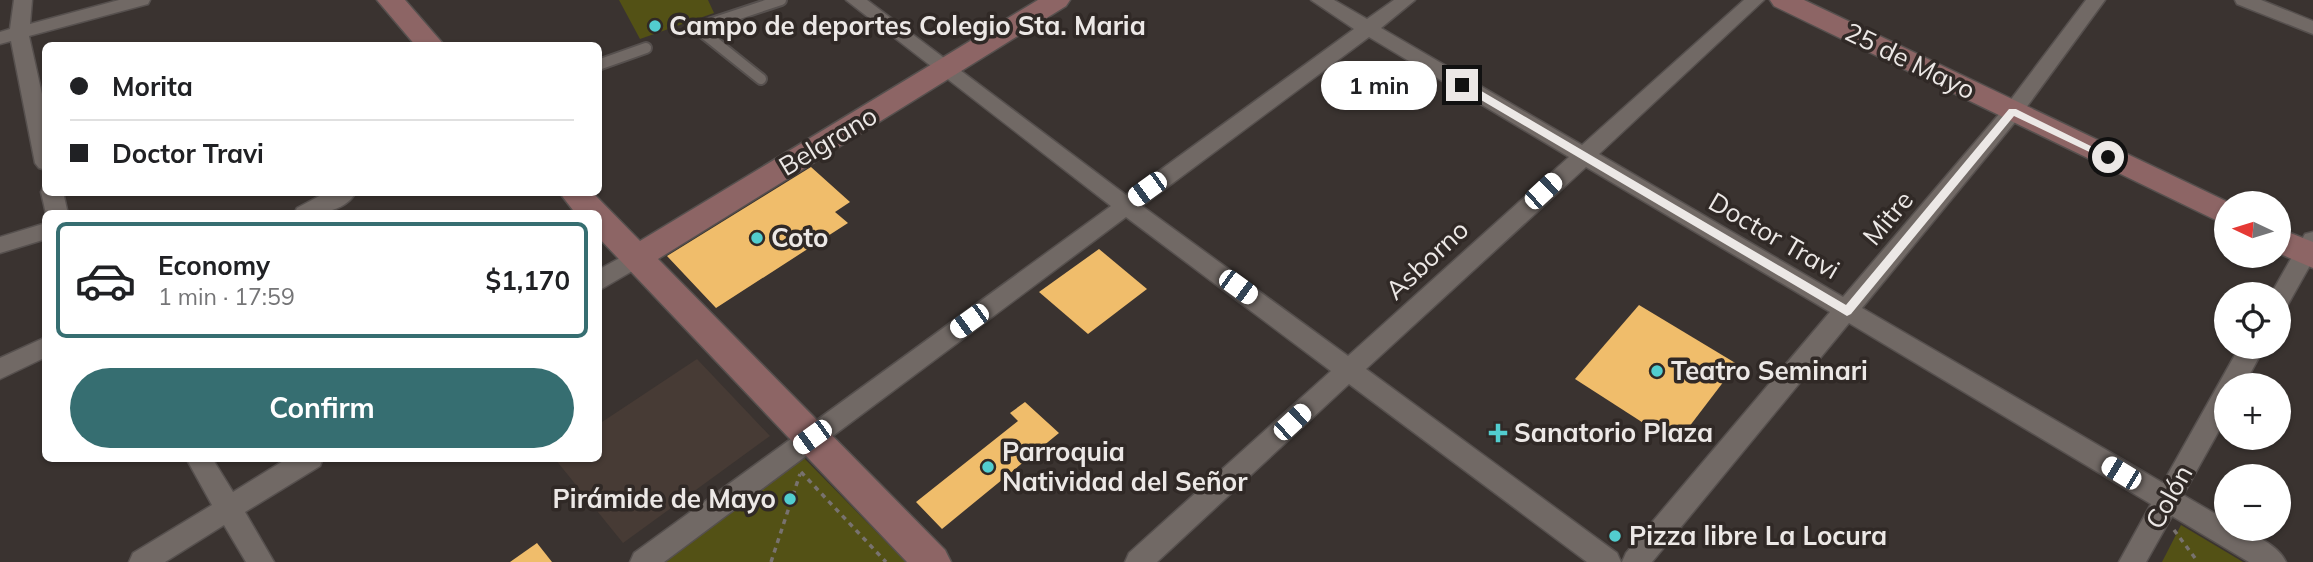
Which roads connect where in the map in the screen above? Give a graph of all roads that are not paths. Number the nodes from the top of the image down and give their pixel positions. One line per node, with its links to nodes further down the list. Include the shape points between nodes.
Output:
1 (23, 0): 15 (street)
2 (141, 0): 15 (street)
3 (390, 0): 16 (main road)
4 (781, 0): 20 (lane, via 697,28)
5 (855, 0): 19 (street)
6 (1057, 0): 19 (main road, Belgrano)
7 (1320, 0): 13 (street, Doctor Travi)
8 (1406, 0): 13 (street)
9 (1755, 0): 23 (street, Asborno)
10 (1783, 0): 21 (main road, 25 de Mayo)
11 (2096, 0): 21 (street, Mitre)
12 (2244, 0): 14 (street)
13 (1367, 28): 23 (street, Doctor Travi); 26 (street)
14 (2313, 28)
15 (9, 36): 22 (street)
16 (428, 42)
17 (646, 48): 18 (lane)
18 (602, 64)
19 (947, 69): 26 (street); 35 (main road, Belgrano)
20 (761, 79)
21 (2013, 111): 27 (main road, 25 de Mayo); 38 (street, Mitre)
22 (42, 151)
23 (1582, 155): 38 (street, Doctor Travi); 41 (street, Asborno)
24 (339, 196): 28 (street)
25 (578, 196): 29 (main road)
26 (1125, 205): 41 (street); 43 (street)
27 (2214, 208)
28 (313, 210)
29 (592, 210)
30 (602, 220): 35 (main road)
31 (42, 232): 33 (street)
32 (2291, 243): 34 (main road)
33 (0, 245)
34 (2311, 250): 37 (street)
35 (638, 257): 36 (street, Belgrano); 43 (main road)
36 (602, 280)
37 (2291, 282)
38 (1847, 311): 46 (street, Doctor Travi); 54 (street, Mitre)
39 (42, 348): 40 (street)
40 (0, 369)
41 (1350, 369): 52 (street, Asborno); 53 (street)
42 (2214, 416): 46 (street, Colón)
43 (812, 437): 50 (street); 51 (main road)
44 (200, 462): 47 (street)
45 (305, 462): 47 (street)
46 (2166, 500): 55 (street, Colón); 56 (street, Doctor Travi)
47 (229, 509): 48 (street); 49 (street)
48 (142, 562)
49 (261, 562)
50 (643, 562)
51 (932, 562)
52 (1138, 562)
53 (1608, 562)
54 (1635, 562)
55 (2132, 562)
56 (2273, 562)

